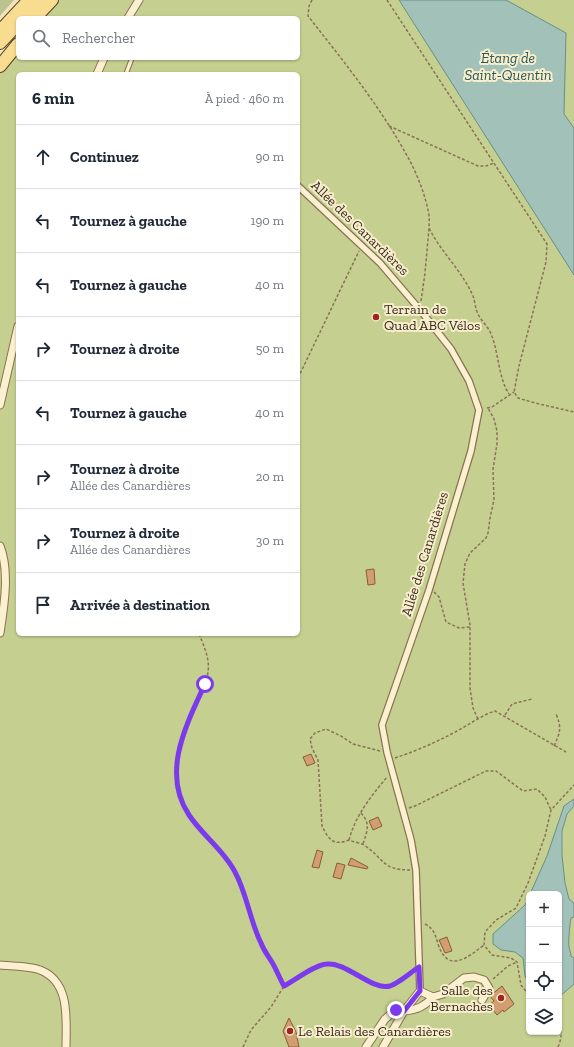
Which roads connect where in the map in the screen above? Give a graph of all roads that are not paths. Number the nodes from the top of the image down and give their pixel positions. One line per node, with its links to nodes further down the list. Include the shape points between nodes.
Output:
1 (28, 0): 9 (main road)
2 (39, 0): 5 (main road)
3 (52, 0): 6 (main road)
4 (140, 0): 7 (street)
5 (25, 16)
6 (37, 16)
7 (129, 16)
8 (16, 25): 11 (main road)
9 (0, 31)
10 (16, 39): 13 (main road)
11 (0, 43)
12 (16, 46): 16 (main road)
13 (0, 57)
14 (103, 60): 17 (street)
15 (131, 60): 18 (lane)
16 (0, 66)
17 (98, 72)
18 (127, 72)
19 (300, 188): 25 (street, Allée des Canardières, via 380,263 452,349 469,380 479,410 471,451 429,590 382,725 416,870)
20 (16, 335): 21 (street)
21 (0, 405)
22 (0, 546): 23 (street, via 5,563 5,577)
23 (0, 633)
24 (0, 965): 29 (street, via 40,969 54,978 63,992)
25 (420, 991): 26 (street); 28 (street)
26 (433, 996): 27 (street, via 443,994 464,978 474,977 484,980 489,988); 28 (street, via 427,1004)
27 (482, 1000)
28 (404, 1011): 30 (street, via 396,1010 384,1019); 31 (street)
29 (66, 1047)
30 (366, 1047)
31 (383, 1047)

